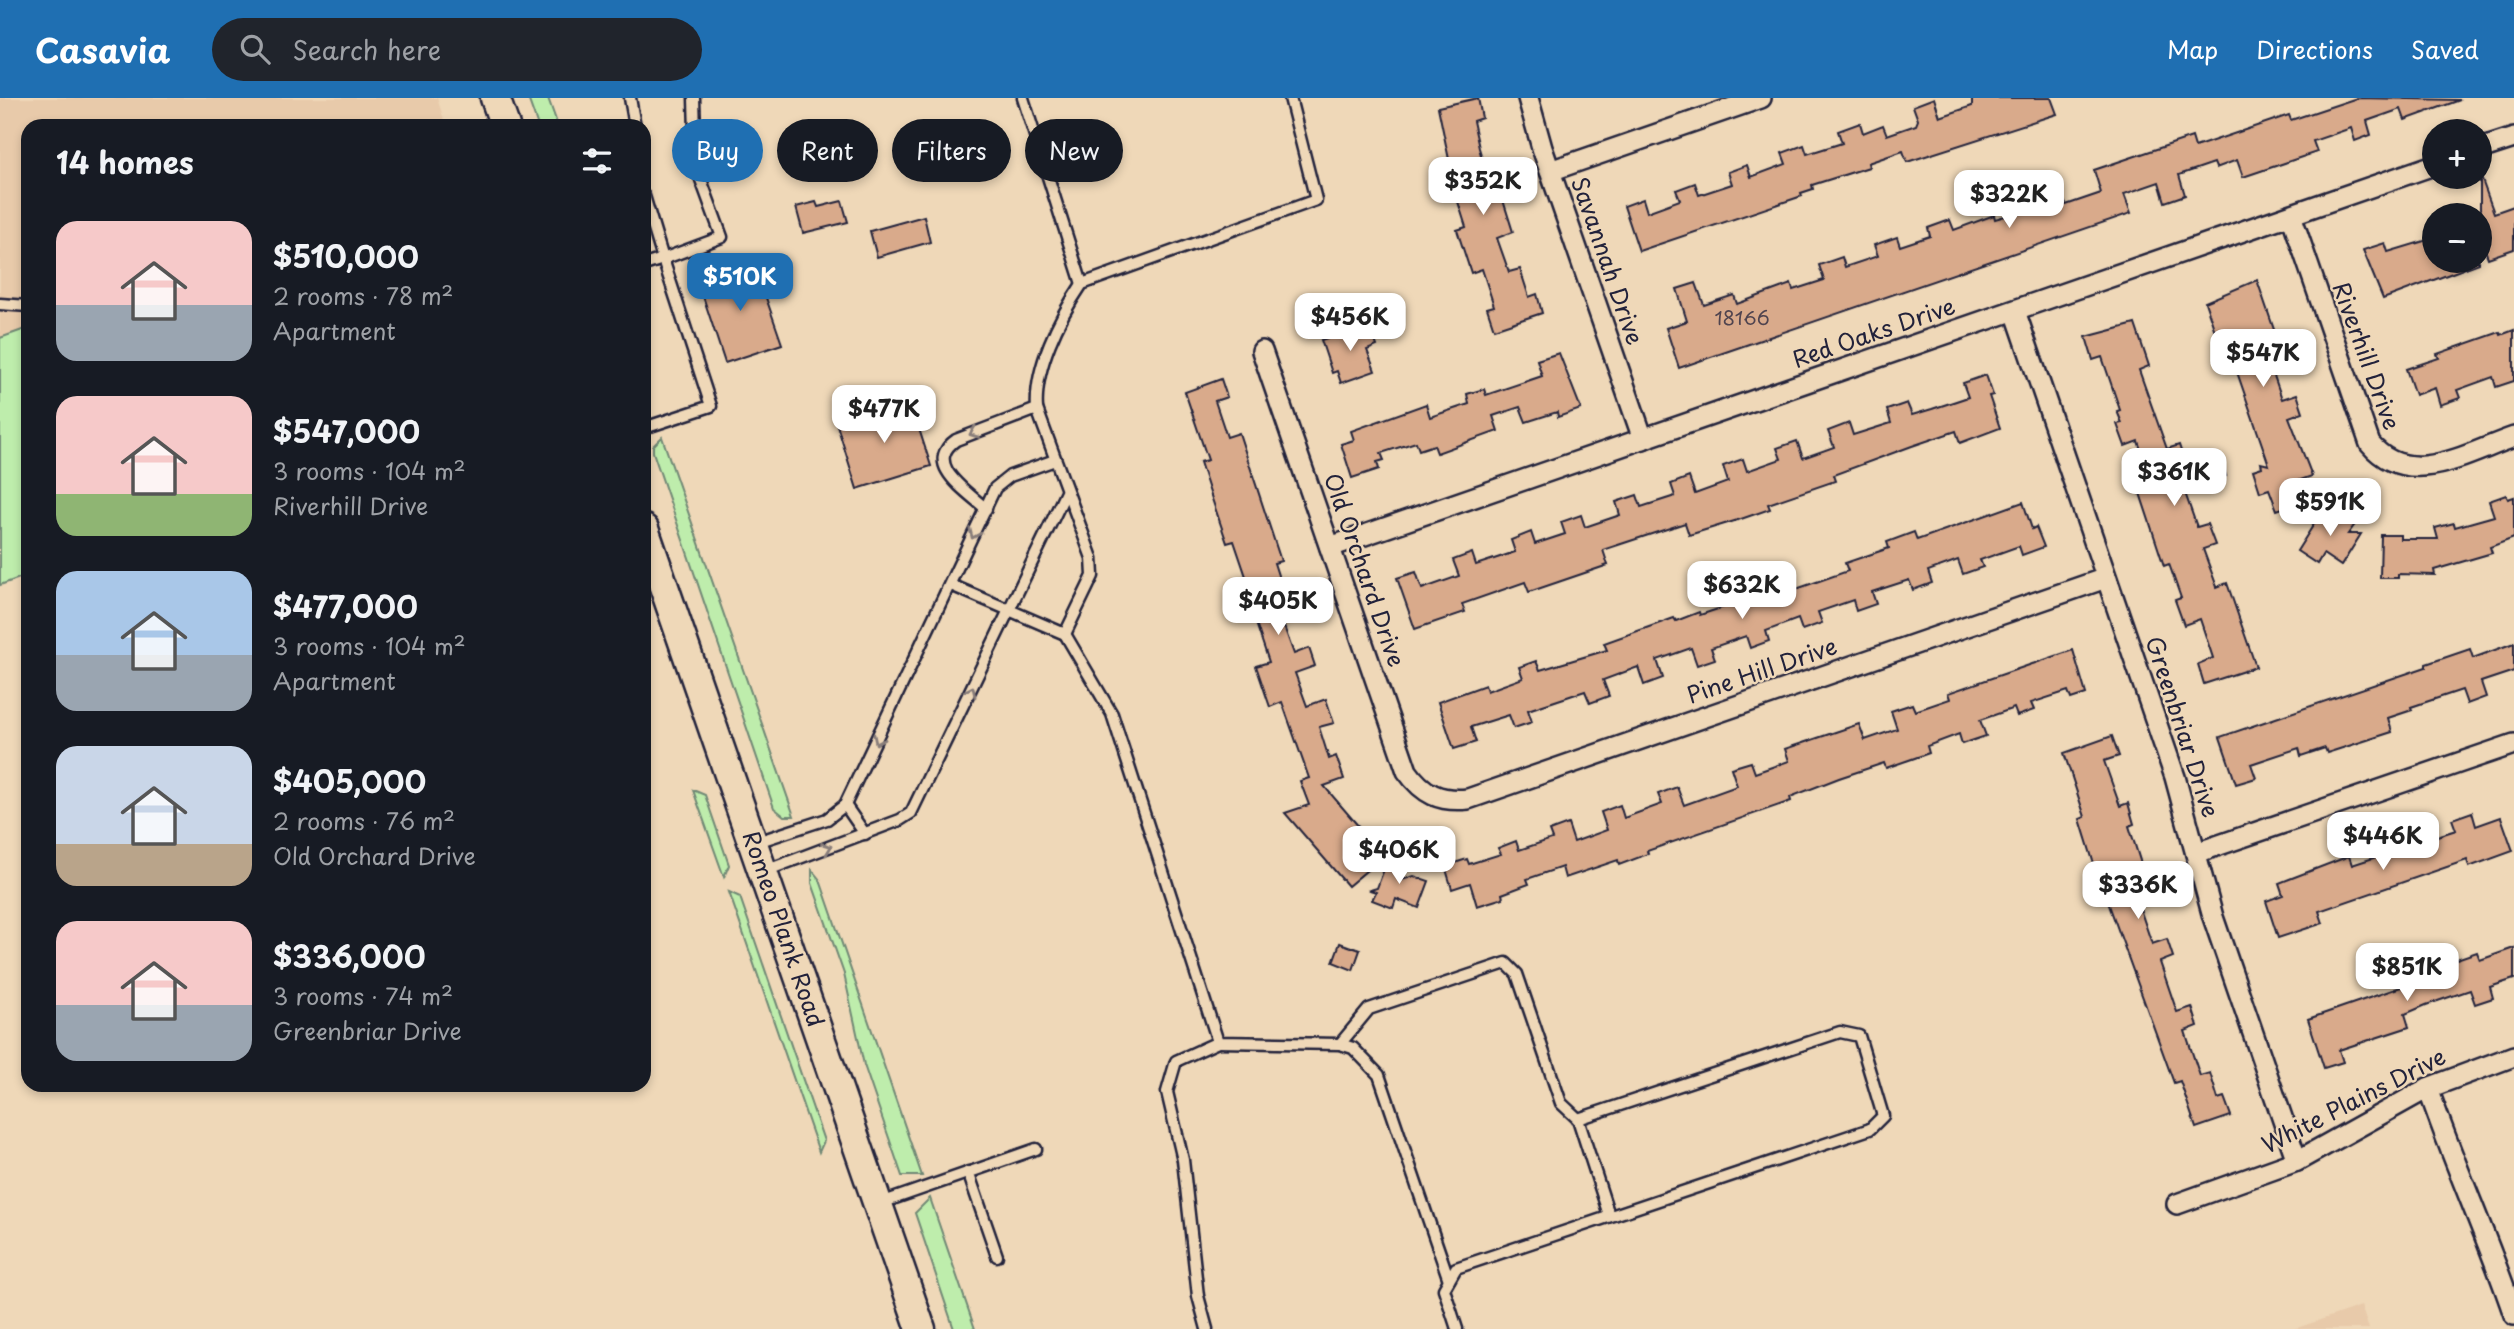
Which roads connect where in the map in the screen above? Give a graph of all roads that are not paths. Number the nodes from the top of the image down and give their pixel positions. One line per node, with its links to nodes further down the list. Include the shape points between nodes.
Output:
1 (495, 98): 8 (main road)
2 (629, 98): 9 (lane)
3 (694, 98): 16 (lane, via 696,166 722,237)
4 (1023, 98): 18 (lane)
5 (1290, 98): 18 (lane, via 1316,200)
6 (1528, 98): 13 (street, Savannah Drive)
7 (1761, 98): 13 (street)
8 (501, 119)
9 (634, 119)
10 (2514, 138): 11 (street)
11 (2492, 145)
12 (2422, 169): 14 (street, Red Oaks Drive)
13 (1550, 171): 26 (street, Savannah Drive)
14 (2291, 215): 21 (street, Red Oaks Drive); 25 (street, Riverhill Drive, via 2370,444 2379,455 2394,464 2423,468)
15 (651, 219): 16 (lane)
16 (663, 259): 17 (lane); 24 (lane, via 711,406)
17 (651, 263)
18 (1082, 285): 23 (lane, via 1039,375)
19 (0, 304): 20 (lane)
20 (21, 306)
21 (2015, 310): 26 (street, Red Oaks Drive); 32 (street, Greenbriar Drive)
22 (1262, 351): 30 (street, Old Orchard Drive)
23 (1038, 409): 27 (lane); 29 (lane, one-way to 29, via 946,447 943,466)
24 (651, 426)
25 (2514, 437)
26 (1643, 439): 30 (street, Red Oaks Drive)
27 (1055, 460): 28 (lane); 29 (lane, via 1010,476 995,488)
28 (1066, 492): 34 (lane); 35 (lane, via 1092,558 1093,576)
29 (986, 509): 33 (lane, one-way to 33)
30 (1331, 547): 37 (street, Old Orchard Drive, via 1407,771 1417,786)
31 (651, 549): 40 (main road, Romeo Plank Road)
32 (2106, 578): 37 (street, Pine Hill Drive, via 1468,799 1450,801); 41 (street, Greenbriar Drive, via 2175,777)
33 (951, 585): 34 (lane); 38 (lane, one-way to 38)
34 (1010, 609): 35 (lane); 39 (lane, one-way to 34, via 900,820 919,802)
35 (1065, 634): 43 (lane, via 1112,714)
36 (2514, 744): 41 (street)
37 (1433, 796)
38 (845, 805): 39 (lane); 40 (lane, via 827,819)
39 (865, 834): 42 (lane, one-way to 39)
40 (753, 843): 42 (main road, Romeo Plank Road)
41 (2196, 853): 49 (street, Greenbriar Drive, via 2213,917)
42 (763, 872): 51 (main road, Romeo Plank Road)
43 (1219, 1042): 44 (lane); 58 (lane, via 1176,1061 1167,1092 1183,1160 1198,1296)
44 (1340, 1044): 47 (lane, via 1369,1009 1506,962 1517,974 1561,1102); 55 (lane, via 1353,1048 1379,1075)
45 (2514, 1056): 46 (street, White Plains Drive)
46 (2428, 1088): 49 (street, White Plains Drive); 56 (street)
47 (1578, 1119): 53 (lane); 53 (lane, via 1840,1032 1859,1036 1883,1116 1870,1129)
48 (1036, 1149): 50 (lane)
49 (2297, 1161): 52 (street, White Plains Drive)
50 (968, 1172): 51 (lane); 54 (lane)
51 (878, 1204): 57 (main road, Romeo Plank Road)
52 (2177, 1204)
53 (1609, 1215): 55 (lane, via 1456,1268)
54 (997, 1256)
55 (1449, 1280): 59 (lane, via 1444,1289)
56 (2514, 1315)
57 (921, 1329)
58 (1207, 1329)
59 (1457, 1329)

